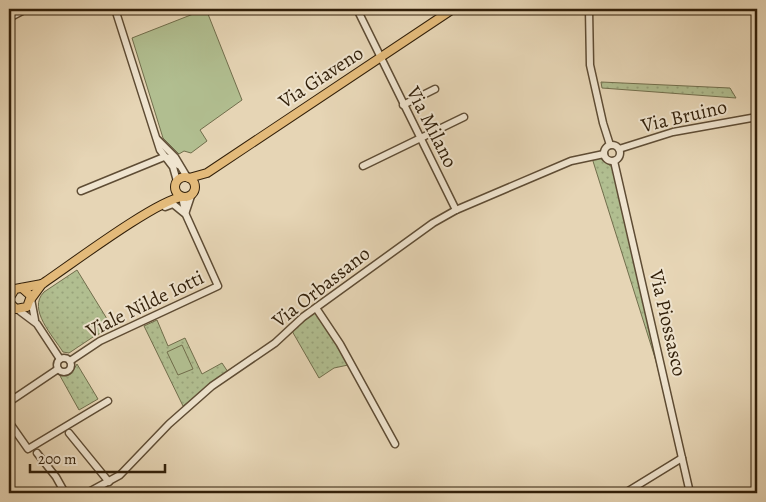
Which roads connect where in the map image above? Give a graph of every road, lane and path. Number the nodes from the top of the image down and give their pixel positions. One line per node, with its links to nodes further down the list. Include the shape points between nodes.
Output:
1 (26, 9): 6 (street)
2 (115, 9): 12 (street)
3 (356, 9): 7 (street, Via Milano)
4 (453, 9): 7 (main road, Via Giaveno)
5 (589, 9): 14 (street, via 590,65)
6 (9, 18)
7 (380, 58): 9 (street, Via Milano); 21 (main road, Via Giaveno)
8 (435, 89): 9 (street)
9 (403, 106): 13 (street, Via Milano)
10 (464, 117): 13 (street)
11 (757, 117): 15 (street, Via Bruino, via 673,132)
12 (157, 139): 17 (street); 19 (street)
13 (420, 139): 20 (street); 27 (street, Via Milano)
14 (610, 145): 15 (street); 16 (street)
15 (619, 149): 18 (street, via 620,156)
16 (604, 154): 18 (street, via 609,161); 27 (street, Via Orbassano, via 571,161)
17 (164, 157): 19 (street); 23 (street, via 173,167); 24 (street)
18 (614, 161): 47 (street, Via Piossasco)
19 (178, 165): 22 (street)
20 (363, 166)
21 (207, 173): 22 (main road, Via Giaveno); 25 (main road, Via Giaveno)
22 (188, 177): 23 (main road, Via Giaveno); 25 (main road, via 195,183)
23 (176, 184): 26 (main road, via 177,193); 28 (main road, Via Giaveno, via 169,196)
24 (81, 190)
25 (193, 192): 26 (main road, Via Giaveno); 29 (street)
26 (182, 197): 28 (main road, Via Giaveno); 29 (street)
27 (456, 210): 34 (street, Via Orbassano, via 433,223)
28 (147, 214): 29 (street, Via Giaveno, via 172,204); 30 (main road, Via Giaveno)
29 (186, 215): 39 (street, Viale Nilde Iotti, via 218,286 100,341)
30 (42, 284): 31 (main road, Via Giaveno); 33 (main road, Via Giaveno)
31 (22, 288): 32 (main road, Via Giaveno); 33 (main road, via 28,291)
32 (9, 296): 35 (main road, Via Giaveno, via 11,305)
33 (31, 299): 35 (main road, Via Giaveno, via 27,307); 37 (street)
34 (316, 308): 45 (street, via 340,344); 48 (street, Via Orbassano, via 275,343 212,386 169,424 130,467)
35 (17, 309): 36 (main road, Via Giaveno); 37 (street)
36 (9, 310)
37 (36, 324): 38 (street)
38 (60, 359): 39 (street, Viale Nilde Iotti); 40 (street)
39 (70, 361): 40 (street, Viale Nilde Iotti, via 68,371)
40 (58, 368): 42 (street, Viale Nilde Iotti)
41 (108, 400): 43 (street, via 28,449)
42 (9, 402)
43 (9, 422)
44 (69, 433): 48 (street)
45 (394, 444)
46 (38, 454): 49 (street)
47 (682, 458): 51 (street); 52 (street, Via Piossasco)
48 (109, 482): 50 (street, Via Orbassano)
49 (65, 493)
50 (86, 493)
51 (625, 493)
52 (690, 493)

